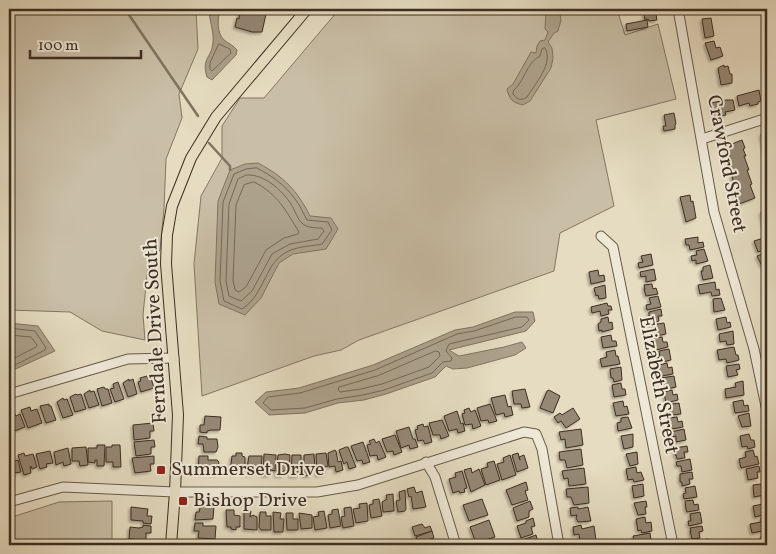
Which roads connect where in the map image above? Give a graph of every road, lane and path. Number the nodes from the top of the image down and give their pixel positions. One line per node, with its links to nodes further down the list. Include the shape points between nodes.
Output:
1 (308, 9): 6 (main road, Ferndale Drive South, via 216,117 190,158 172,206 167,234 166,264)
2 (678, 9): 4 (street, Crawford Street)
3 (767, 118): 4 (street)
4 (702, 139): 8 (street, Crawford Street, via 714,212 754,349)
5 (601, 236): 15 (street, Elizabeth Street, via 613,247)
6 (174, 358): 7 (street, via 128,359); 10 (main road, Ferndale Drive South, via 178,415)
7 (9, 394)
8 (767, 411)
9 (426, 462): 10 (street, via 358,485 317,492); 13 (street, via 435,477); 14 (street, via 524,432 536,434 542,448)
10 (175, 492): 11 (street, via 63,487); 12 (main road, Ferndale Drive South)
11 (9, 502)
12 (171, 545)
13 (456, 545)
14 (559, 545)
15 (673, 545)

